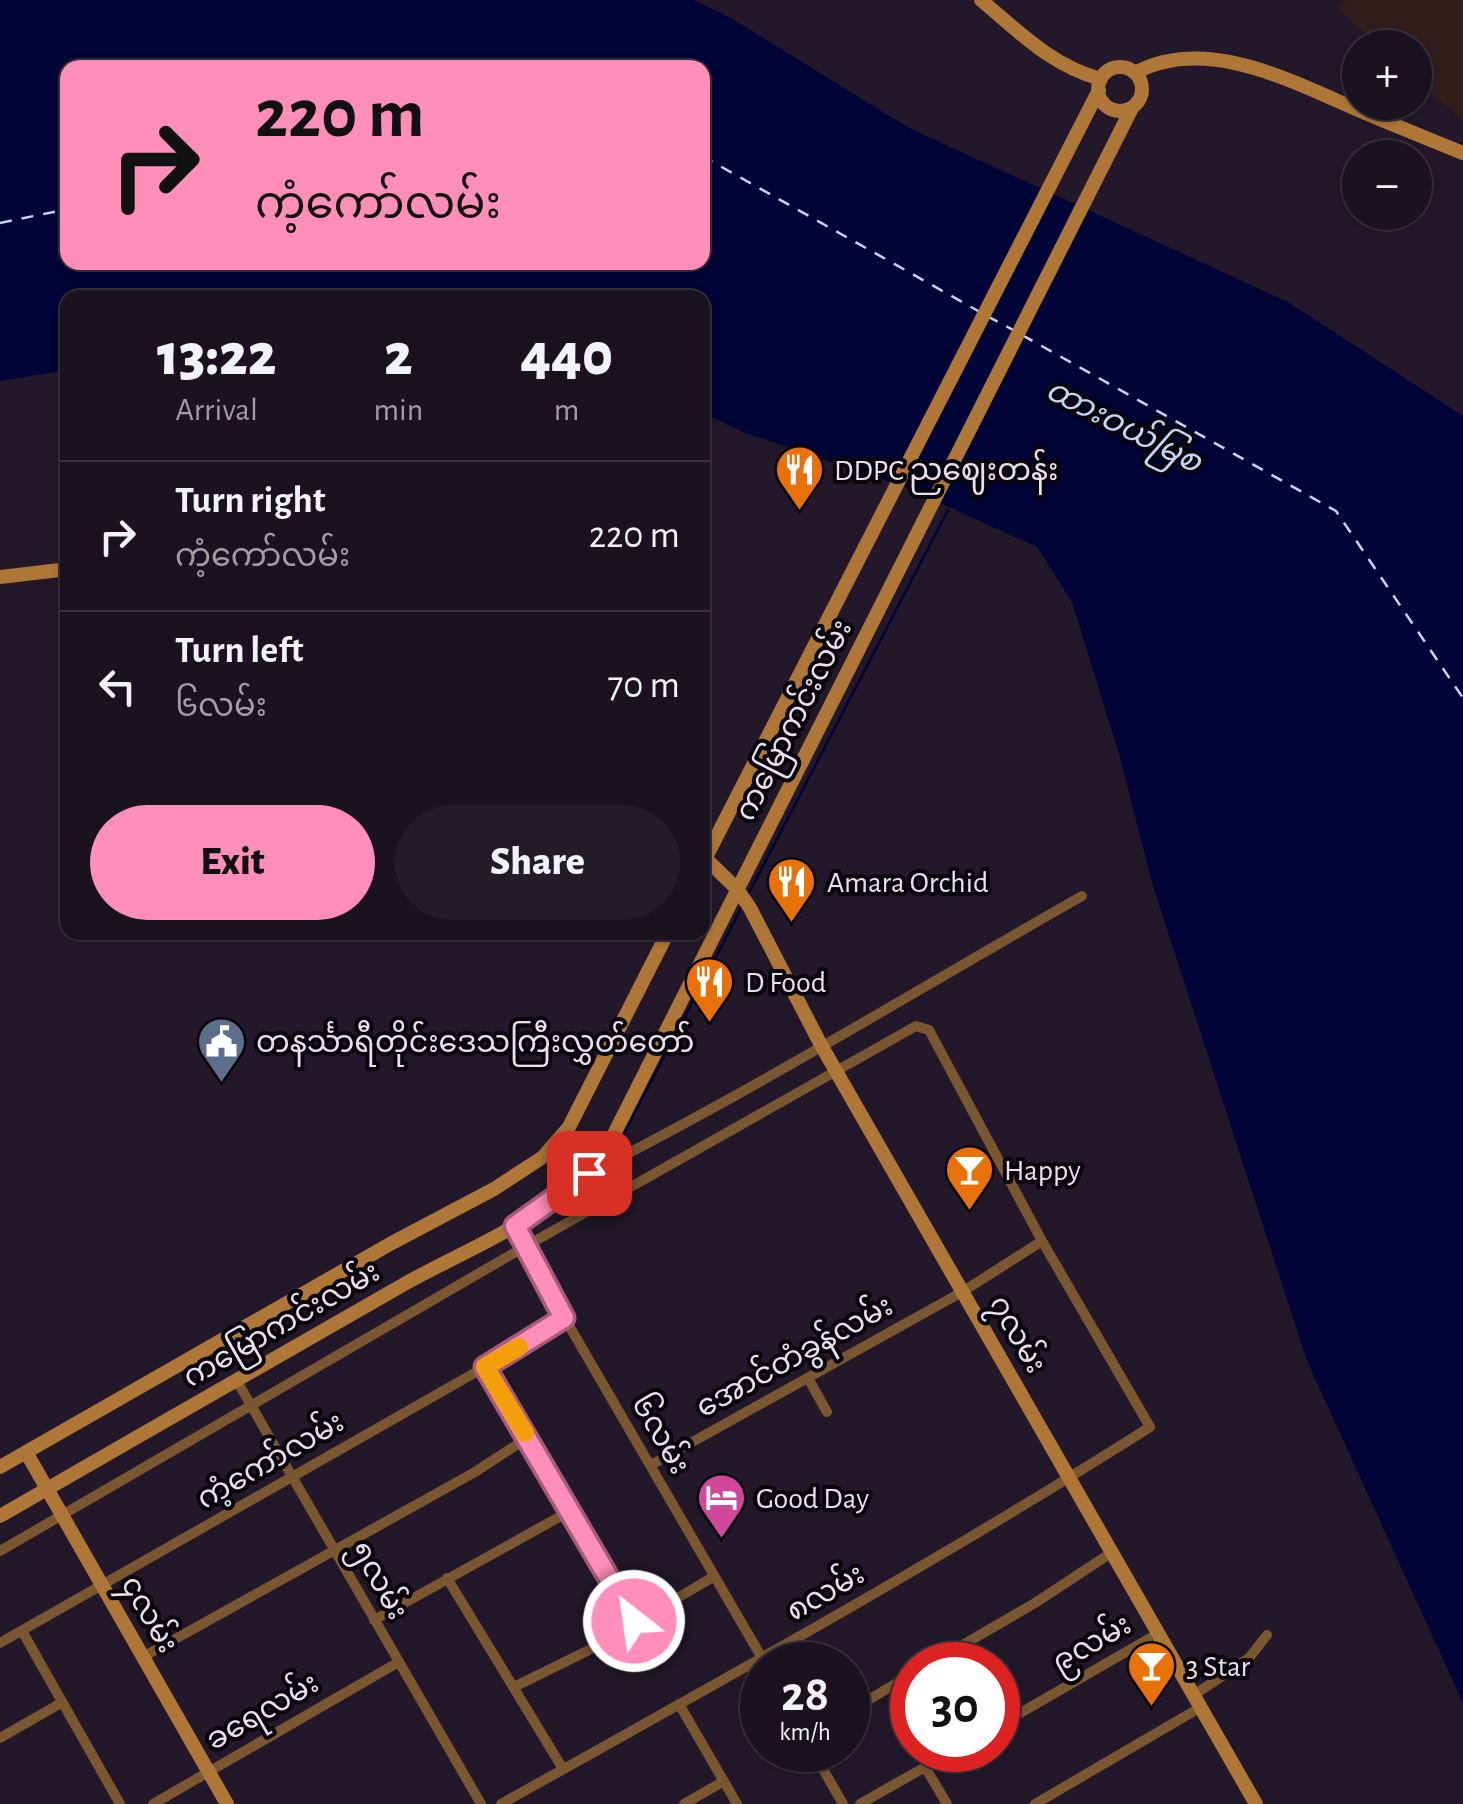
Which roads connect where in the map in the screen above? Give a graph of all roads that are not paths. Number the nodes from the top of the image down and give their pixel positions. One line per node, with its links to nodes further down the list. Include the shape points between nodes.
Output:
1 (981, 0): 3 (main road, via 1051,58)
2 (1135, 73): 3 (main road, via 1114,68); 4 (main road, via 1142,88); 5 (main road, via 1190,58 1247,66)
3 (1100, 84): 4 (main road, via 1110,108); 8 (main road, ကမြောကင်းလမ်း)
4 (1132, 108): 10 (main road, ကမြောကင်းလမ်း)
5 (1463, 152)
6 (60, 570): 7 (main road)
7 (0, 576)
8 (710, 847)
9 (710, 864): 10 (main road, ၇လမ်း)
10 (737, 889): 13 (main road, ၇လမ်း); 15 (main road, ကမြောကင်းလမ်း)
11 (1082, 896): 13 (street)
12 (664, 940): 27 (main road, ကမြောကင်းလမ်း, via 569,1127 543,1157)
13 (821, 1045): 14 (main road, ၇လမ်း); 15 (street)
14 (836, 1071): 17 (street, via 916,1026 928,1030); 18 (street); 19 (main road, ၇လမ်း)
15 (589, 1173): 16 (main road, ကမြောကင်းလမ်း)
16 (515, 1226): 18 (street, ၆လမ်း); 23 (main road, ကမြောကင်းလမ်း)
17 (1042, 1241): 19 (street, အောင်တံခွန်လမ်း); 31 (street, ၈လမ်း, via 1150,1427)
18 (526, 1246): 20 (street, ၆လမ်း); 24 (street)
19 (962, 1292): 22 (street, အောင်တံခွန်လမ်း); 31 (main road, ၇လမ်း)
20 (564, 1318): 21 (street, ကံ့ကော်လမ်း); 28 (street, ၆လမ်း)
21 (485, 1367): 26 (street); 30 (street, ကံ့ကော်လမ်း)
22 (808, 1378): 25 (street); 28 (street, အောင်တံခွန်လမ်း)
23 (237, 1381): 24 (street, ၅လမ်း); 32 (main road, ကမြောကင်းလမ်း)
24 (251, 1406): 30 (street, ၅လမ်း); 35 (street)
25 (827, 1412)
26 (528, 1438): 33 (street); 37 (street)
27 (26, 1452): 29 (main road, ကမြောကင်းလမ်း); 32 (main road, ၄လမ်း)
28 (651, 1464): 39 (street, ၆လမ်း)
29 (0, 1467)
30 (291, 1477): 37 (street, ၅လမ်း); 41 (street, ကံ့ကော်လမ်း)
31 (1068, 1478): 38 (main road, ၇လမ်း); 48 (street, ၈လမ်း)
32 (47, 1489): 34 (main road, ကမြောကင်းလမ်း); 35 (main road, ၄လမ်း)
33 (570, 1511): 40 (street); 43 (street)
34 (0, 1516)
35 (62, 1516): 36 (street); 41 (main road, ၄လမ်း)
36 (0, 1550)
37 (334, 1550): 42 (street, ၅လမ်း); 51 (street)
38 (1111, 1552): 45 (main road, ၇လမ်း); 49 (street)
39 (713, 1577): 43 (street); 47 (street, ၆လမ်း)
40 (447, 1578): 42 (street); 54 (street)
41 (100, 1583): 44 (street, ကံ့ကော်လမ်း); 51 (main road, ၄လမ်း)
42 (374, 1620): 52 (street, ၅လမ်း)
43 (634, 1621): 54 (street)
44 (22, 1631): 50 (street, ကံ့ကော်လမ်း); 56 (street)
45 (1157, 1634): 55 (main road, ၇လမ်း); 58 (street, ၉လမ်း)
46 (1266, 1634): 55 (street, via 1249,1658)
47 (752, 1642)
48 (797, 1642)
49 (967, 1642)
50 (0, 1643)
51 (143, 1657): 61 (main road, ၄လမ်း)
52 (397, 1663): 61 (street, ခရေလမ်း); 70 (street, ၅လမ်း)
53 (740, 1674): 57 (street, ၈လမ်း)
54 (514, 1687): 60 (street)
55 (1197, 1701): 66 (street); 77 (main road, ၇လမ်း)
56 (61, 1702): 59 (street); 67 (street)
57 (679, 1704): 60 (street, ၈လမ်း); 65 (street)
58 (1020, 1713)
59 (0, 1738)
60 (563, 1769): 71 (street, ၈လမ်း)
61 (207, 1771): 68 (street, ခရေလမ်း); 69 (main road, ၄လမ်း)
62 (825, 1772): 74 (street)
63 (915, 1772): 75 (street)
64 (928, 1772): 76 (street)
65 (724, 1781): 72 (street); 73 (street)
66 (1043, 1803)
67 (120, 1804)
68 (153, 1804)
69 (227, 1804)
70 (480, 1804)
71 (501, 1804)
72 (684, 1804)
73 (737, 1804)
74 (843, 1804)
75 (860, 1804)
76 (947, 1804)
77 (1256, 1804)

